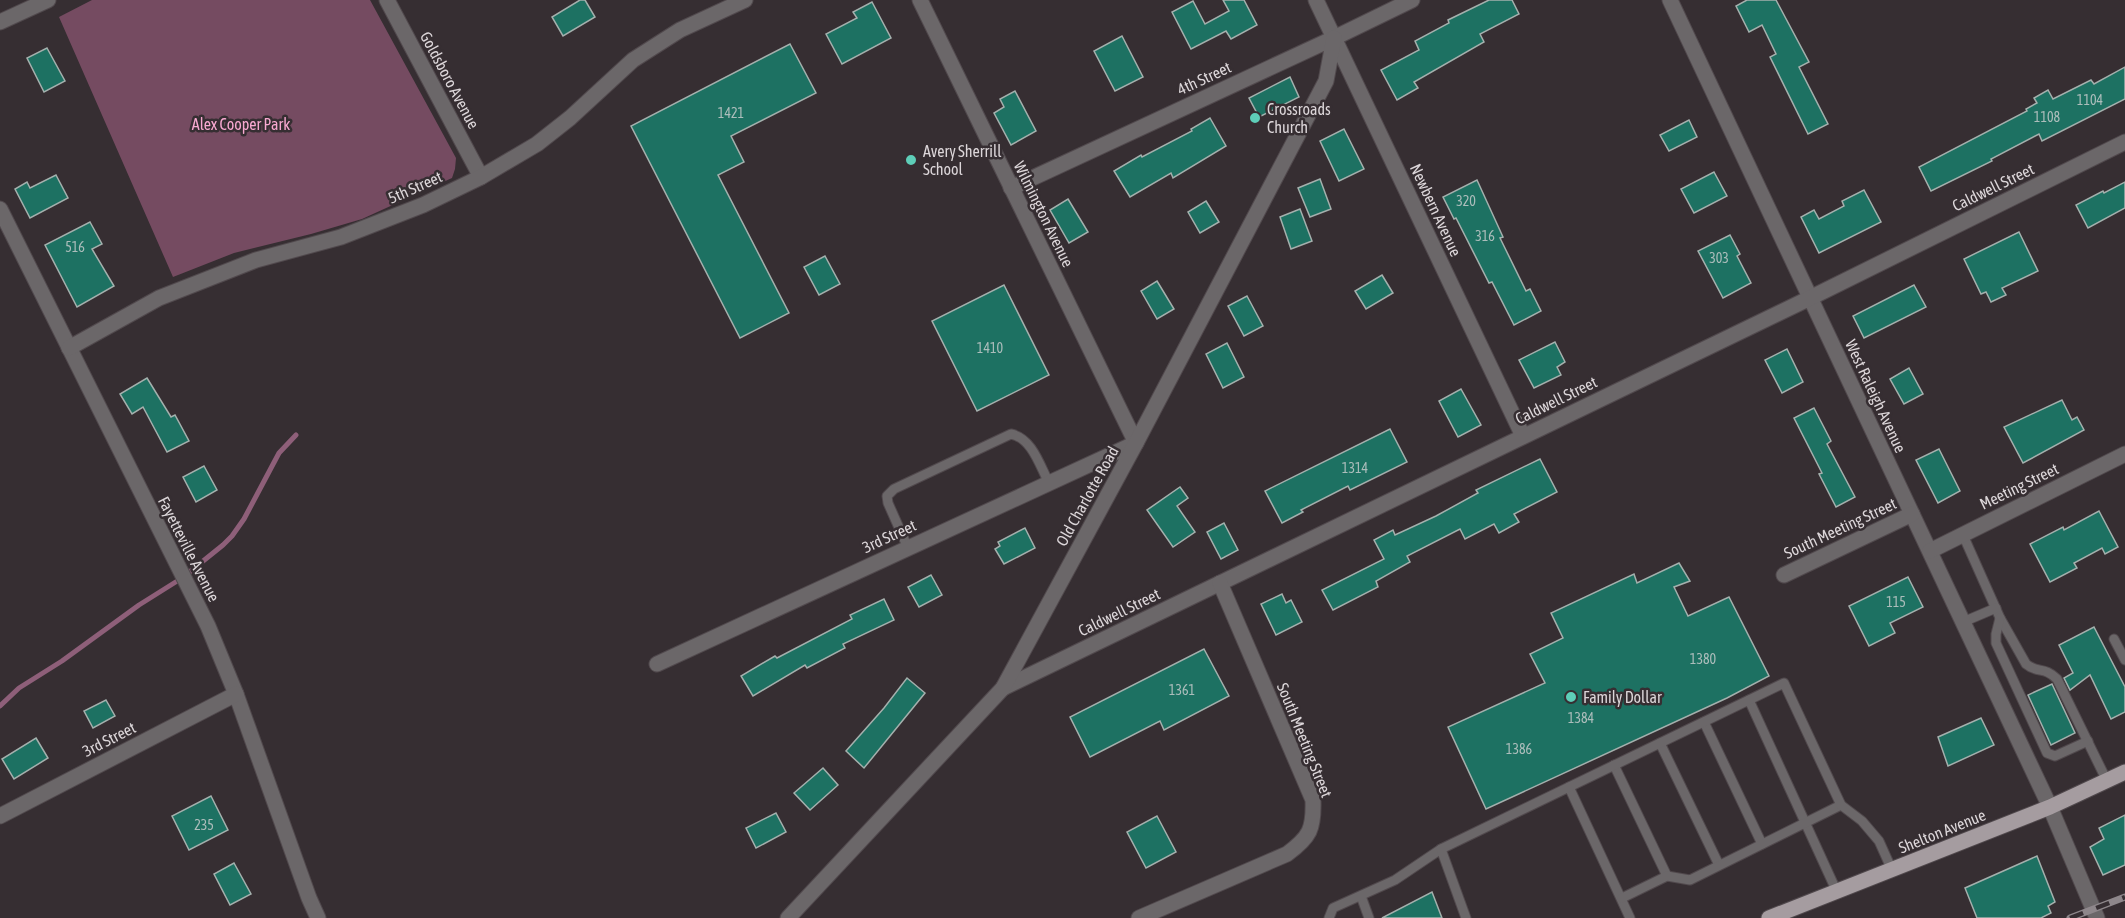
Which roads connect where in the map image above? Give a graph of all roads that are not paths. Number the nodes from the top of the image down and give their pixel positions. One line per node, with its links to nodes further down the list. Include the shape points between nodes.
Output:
1 (48, 0): 8 (street)
2 (387, 0): 11 (street, Goldsboro Avenue)
3 (744, 0): 11 (street, 5th Street, via 680,30 633,60 537,144)
4 (920, 0): 12 (street, Wilmington Avenue)
5 (1316, 0): 9 (street, Newbern Avenue)
6 (1412, 0): 9 (street, 4th Street)
7 (1670, 0): 14 (street, West Raleigh Avenue)
8 (0, 22)
9 (1334, 38): 12 (street, 4th Street); 16 (street, Newbern Avenue); 17 (street, Old Charlotte Road, via 1326,81)
10 (2125, 142): 14 (street, Caldwell Street)
11 (481, 177): 15 (street, 5th Street, via 423,205 340,237 256,260 159,298)
12 (1011, 188): 17 (street, Wilmington Avenue)
13 (0, 209): 15 (street, Fayetteville Avenue)
14 (1810, 298): 16 (street, Caldwell Street); 20 (street, West Raleigh Avenue)
15 (69, 348): 35 (street, Fayetteville Avenue, via 208,626)
16 (1523, 436): 25 (street, Caldwell Street)
17 (1136, 443): 19 (street, 3rd Street); 34 (street, Old Charlotte Road)
18 (2125, 454): 21 (street, Meeting Street)
19 (1049, 483): 22 (street, 3rd Street); 22 (lane, via 1028,443 1011,434 894,489 887,496)
20 (1912, 514): 23 (street, West Raleigh Avenue); 24 (street, South Meeting Street)
21 (1963, 535): 23 (street, Meeting Street); 26 (lane)
22 (908, 548): 31 (street, 3rd Street)
23 (1930, 551): 28 (street, West Raleigh Avenue)
24 (1784, 575)
25 (1220, 583): 34 (street, Caldwell Street); 60 (street, South Meeting Street, via 1313,800 1314,822 1305,841 1287,854)
26 (1996, 608): 27 (lane); 28 (lane)
27 (2000, 618): 32 (lane, via 1996,644); 38 (lane, via 2026,664 2032,669 2049,671 2057,679)
28 (1963, 621): 33 (street, West Raleigh Avenue)
29 (2114, 639): 30 (lane)
30 (2125, 660)
31 (657, 664)
32 (2010, 675): 33 (lane); 39 (lane)
33 (1992, 683): 41 (street, West Raleigh Avenue)
34 (1003, 688): 59 (street, Old Charlotte Road)
35 (236, 694): 48 (street, 3rd Street); 58 (street, Fayetteville Avenue)
36 (1749, 700): 37 (lane); 46 (lane, via 1784,683); 49 (lane)
37 (1704, 722): 40 (lane); 50 (lane)
38 (2088, 741): 39 (lane, via 2055,756 2047,753); 44 (lane)
39 (2041, 742): 41 (lane)
40 (1660, 743): 42 (lane); 52 (lane)
41 (2023, 750): 47 (street, West Raleigh Avenue)
42 (1614, 765): 45 (lane); 54 (lane)
43 (2125, 772): 44 (main road, Shelton Avenue)
44 (2107, 781): 47 (main road, Shelton Avenue)
45 (1569, 787): 51 (lane); 57 (lane)
46 (1841, 805): 49 (lane); 53 (lane, via 1862,821 1878,841)
47 (2050, 807): 53 (main road, Shelton Avenue); 66 (street, West Raleigh Avenue)
48 (0, 816)
49 (1806, 822): 50 (lane); 55 (lane)
50 (1762, 844): 52 (lane)
51 (1441, 849): 56 (lane, via 1395,880); 63 (lane)
52 (1719, 866): 54 (lane, via 1689,880)
53 (1892, 870): 55 (main road, Shelton Avenue)
54 (1667, 876): 57 (lane)
55 (1837, 892): 65 (main road, Shelton Avenue)
56 (1361, 896): 61 (lane, via 1333,908); 62 (lane)
57 (1622, 898): 64 (lane)
58 (318, 918)
59 (788, 918)
60 (1138, 918)
61 (1329, 918)
62 (1370, 918)
63 (1466, 918)
64 (1630, 918)
65 (1769, 918)
66 (2097, 918)

